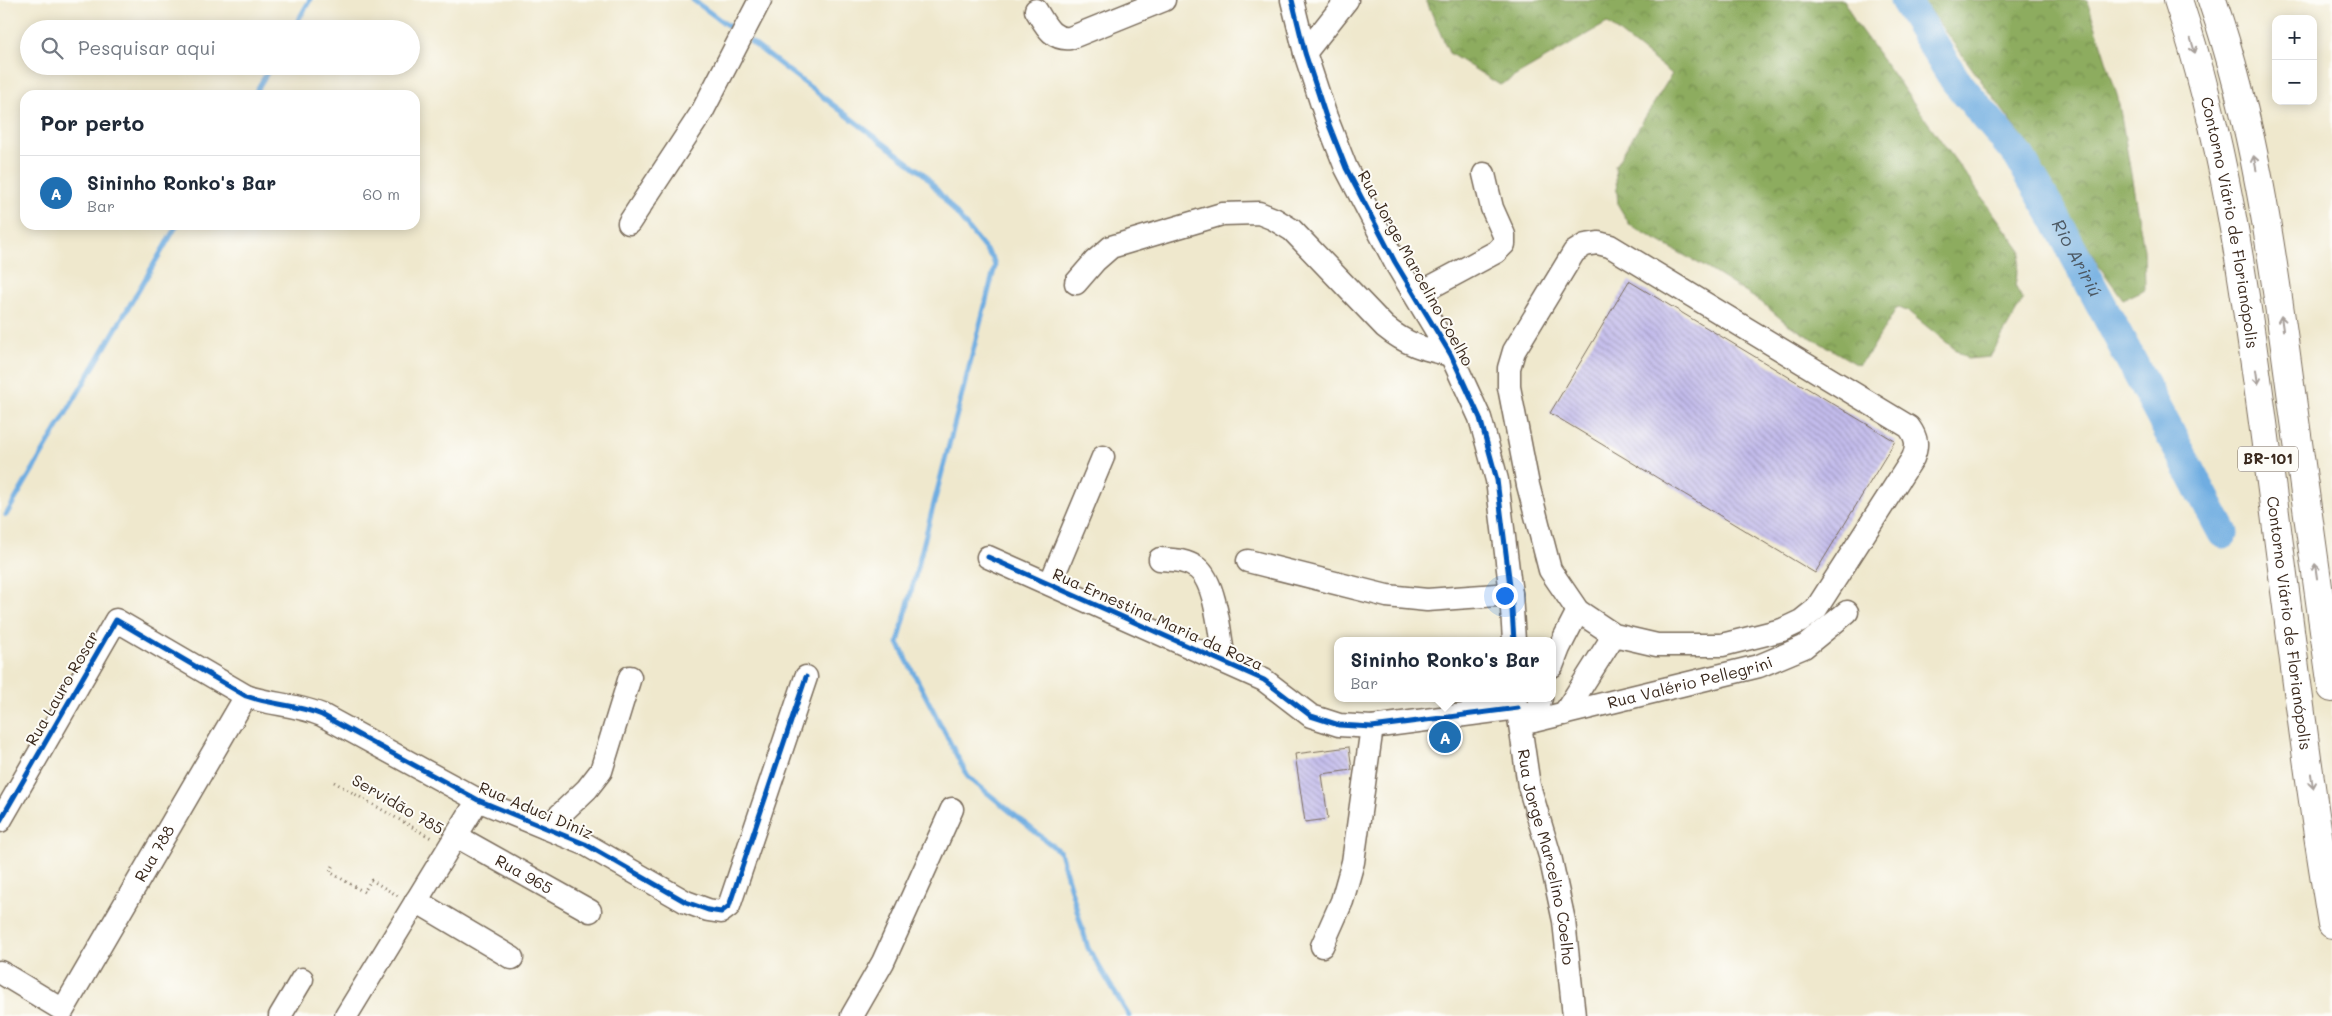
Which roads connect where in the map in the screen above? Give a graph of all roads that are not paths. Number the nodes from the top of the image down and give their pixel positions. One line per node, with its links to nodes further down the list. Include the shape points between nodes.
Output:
1 (760, 0): 10 (street, via 702,112)
2 (1164, 0): 7 (street, via 1062,39 1051,33)
3 (1292, 0): 8 (street, Rua Jorge Marcelino Coelho)
4 (1347, 0): 8 (street)
5 (2178, 0): 42 (highway, Contorno Viário de Florianópolis / BR-101, one-way to 42, via 2216,134 2240,262)
6 (2212, 0): 29 (highway, Contorno Viário de Florianópolis / BR-101, one-way to 6, via 2263,205 2242,102)
7 (1036, 10)
8 (1305, 53): 12 (street, Rua Jorge Marcelino Coelho, via 1346,168)
9 (1484, 174): 12 (street, via 1504,244 1496,252)
10 (629, 223)
11 (1076, 283): 13 (street, via 1111,247 1222,214 1259,213 1292,230 1400,339 1416,347)
12 (1416, 295): 13 (street, Rua Jorge Marcelino Coelho)
13 (1451, 355): 19 (street, Rua Jorge Marcelino Coelho, via 1480,418 1488,444)
14 (1103, 457): 18 (street)
15 (988, 557): 18 (street, Rua Ernestina Maria da Roza)
16 (1160, 559): 26 (street, via 1188,563 1206,578 1212,591)
17 (1248, 561): 19 (street, via 1387,596 1427,600)
18 (1050, 584): 26 (street, Rua Ernestina Maria da Roza)
19 (1511, 594): 24 (street, Rua Jorge Marcelino Coelho)
20 (1578, 611): 23 (street); 23 (street, via 1550,570 1528,485 1509,387 1509,368 1514,351 1574,252 1598,243 1610,246 1909,427 1916,437 1913,458 1816,609 1801,621 1782,630 1722,645 1657,646); 25 (street)
21 (1847, 612): 33 (street, Rua Valério Pellegrini, via 1804,647 1758,666)
22 (116, 620): 30 (street, Rua Aduci Diniz); 37 (street, Rua Lauro Rosar)
23 (1614, 635): 33 (street)
24 (1514, 637)
25 (1556, 656)
26 (1224, 661): 34 (street, Rua Ernestina Maria da Roza, via 1277,688 1311,716 1339,725)
27 (630, 677): 38 (street, via 601,771)
28 (806, 677): 38 (street, Rua Aduci Diniz, via 730,906 720,912 686,902 585,844)
29 (2332, 688)
30 (246, 696): 35 (street, Rua Aduci Diniz, via 298,706 322,715); 45 (street, Rua 788, via 63,1010)
31 (1536, 702): 32 (street)
32 (1522, 713): 33 (street, Rua Valério Pellegrini); 34 (street, Rua Ernestina Maria da Roza); 50 (street, Rua Jorge Marcelino Coelho, via 1529,786 1550,856 1564,921)
33 (1564, 714)
34 (1372, 727): 43 (street, via 1353,862 1342,901)
35 (478, 800): 38 (street, Rua Aduci Diniz); 39 (street)
36 (952, 810): 47 (street)
37 (0, 821)
38 (546, 828)
39 (453, 842): 40 (street); 41 (street, Rua 965)
40 (415, 903): 44 (street); 49 (street)
41 (590, 911)
42 (2332, 924)
43 (1322, 946)
44 (512, 958)
45 (0, 972)
46 (302, 979): 48 (street)
47 (858, 1014)
48 (280, 1016)
49 (346, 1016)
50 (1574, 1016)

